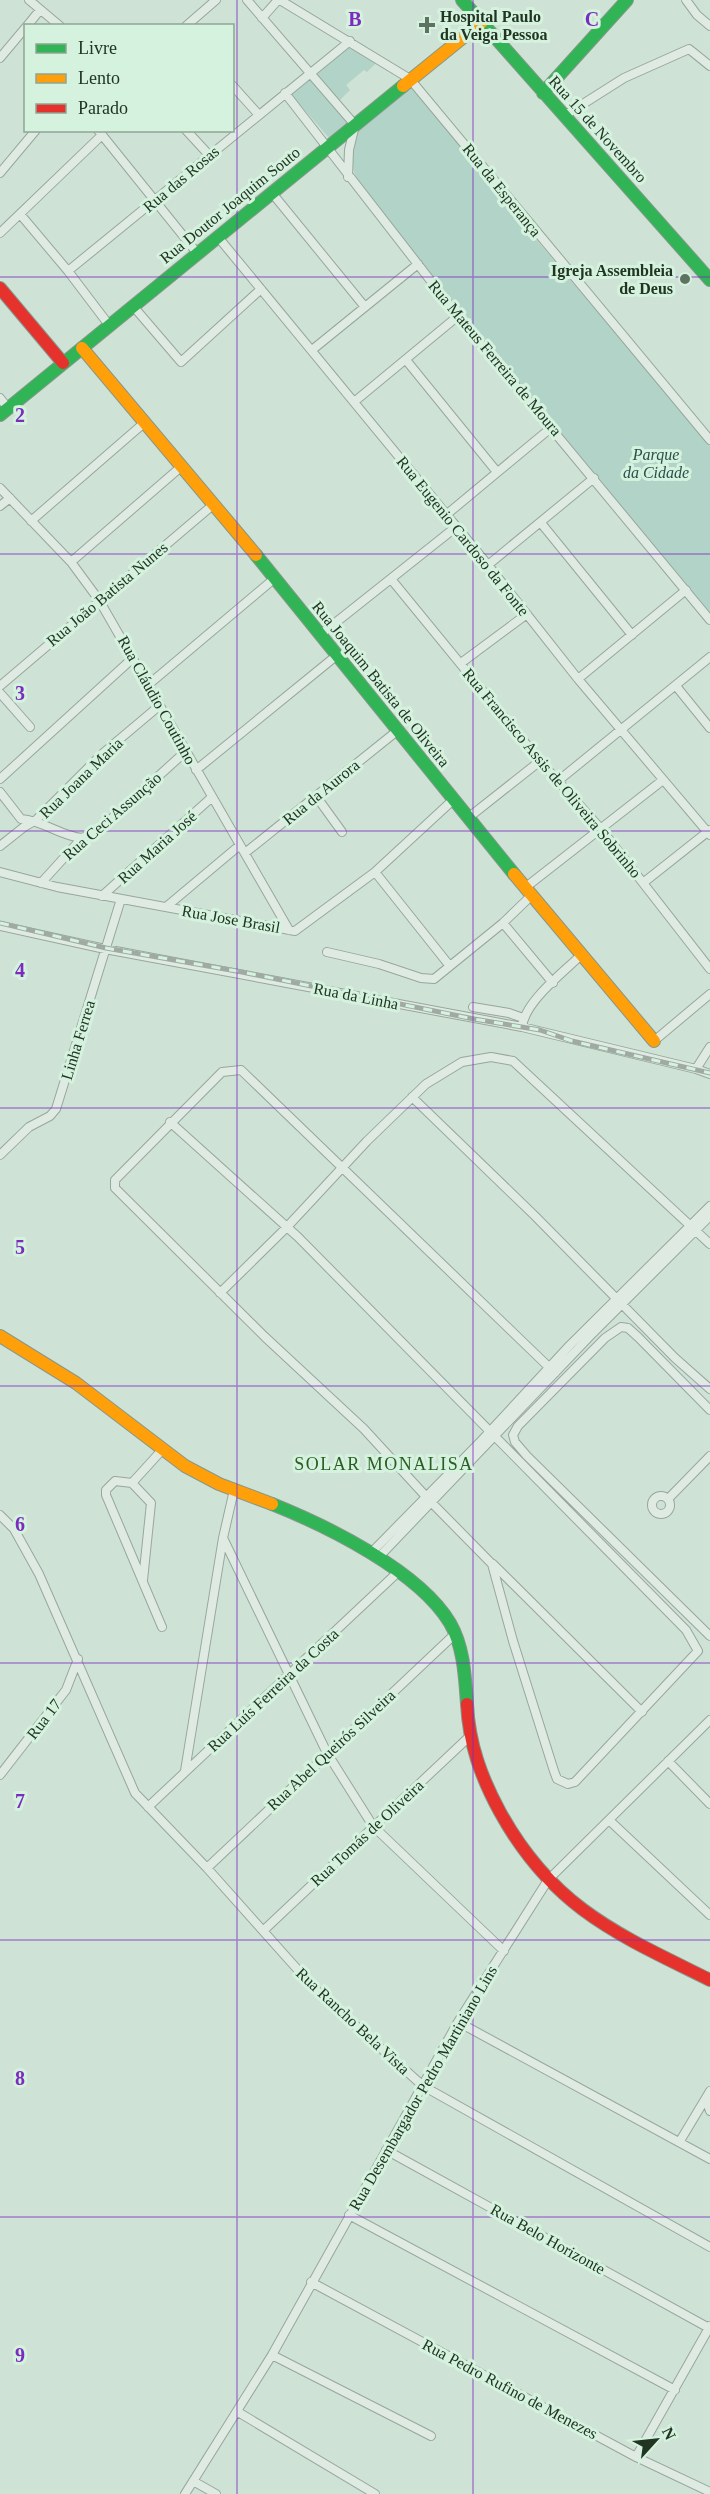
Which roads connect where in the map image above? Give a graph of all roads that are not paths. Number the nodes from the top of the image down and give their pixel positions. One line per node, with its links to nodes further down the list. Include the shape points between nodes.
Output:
1 (28, 0): 8 (street)
2 (216, 0): 13 (street)
3 (247, 0): 9 (street)
4 (279, 0): 9 (street); 16 (street, Rua da Esperança)
5 (462, 0): 10 (street, Rua 15 de Novembro)
6 (627, 0): 23 (street)
7 (686, 0): 14 (street)
8 (40, 10): 11 (street); 12 (street)
9 (262, 18): 19 (street)
10 (482, 22): 20 (street, Rua Doutor Joaquim Souto); 23 (street, Rua 15 de Novembro)
11 (28, 24)
12 (58, 24)
13 (188, 24)
14 (710, 26)
15 (24, 28): 17 (street)
16 (350, 41): 19 (street, Rua das Rosas); 20 (street, Rua da Esperança)
17 (0, 58)
18 (710, 66): 25 (street, via 689,49 624,78)
19 (311, 72): 22 (street, Rua das Rosas); 26 (street)
20 (410, 79): 26 (street, Rua Doutor Joaquim Souto); 57 (street, Rua da Esperança)
21 (234, 87): 24 (street)
22 (285, 93): 24 (street, Rua das Rosas); 30 (street, Rua Mateus Ferreira de Moura)
23 (543, 93): 25 (street, Rua 15 de Novembro)
24 (259, 116): 31 (street, Rua das Rosas)
25 (564, 116): 42 (street, Rua 15 de Novembro)
26 (356, 125): 30 (street, Rua Doutor Joaquim Souto); 33 (street, via 349,150)
27 (34, 132): 32 (street)
28 (188, 132): 31 (street)
29 (100, 133): 35 (street); 36 (street)
30 (326, 148): 33 (street, Rua Mateus Ferreira de Moura); 34 (street, Rua Doutor Joaquim Souto)
31 (209, 155): 35 (street, Rua das Rosas)
32 (0, 173)
33 (348, 177): 40 (street, Rua Mateus Ferreira de Moura)
34 (272, 193): 38 (street, Rua Doutor Joaquim Souto); 46 (street)
35 (155, 201): 39 (street); 41 (street, Rua das Rosas)
36 (21, 214): 37 (street); 41 (street)
37 (0, 233)
38 (218, 237): 39 (street, Rua Doutor Joaquim Souto); 44 (street, Rua Eugenio Cardoso da Fonte)
39 (197, 253): 45 (street, Rua Doutor Joaquim Souto)
40 (418, 264): 46 (street); 47 (street, Rua Mateus Ferreira de Moura)
41 (68, 271): 48 (street)
42 (710, 280)
43 (0, 288): 52 (street)
44 (261, 290): 45 (street, via 180,361); 50 (street, Rua Eugenio Cardoso da Fonte)
45 (133, 306): 48 (street, Rua Doutor Joaquim Souto)
46 (365, 307): 50 (street)
47 (458, 316): 51 (street); 56 (street, Rua Mateus Ferreira de Moura)
48 (109, 325): 49 (street, Rua Doutor Joaquim Souto)
49 (82, 348): 52 (street, Rua Doutor Joaquim Souto); 55 (street, Rua Joaquim Batista de Oliveira)
50 (312, 350): 53 (street, Rua Eugenio Cardoso da Fonte)
51 (406, 360): 53 (street); 59 (street)
52 (63, 363): 54 (street, Rua Doutor Joaquim Souto)
53 (354, 402): 65 (street, Rua Eugenio Cardoso da Fonte)
54 (3, 407)
55 (144, 423): 58 (street, Rua Joaquim Batista de Oliveira); 66 (street)
56 (552, 427): 59 (street); 60 (street, Rua Mateus Ferreira de Moura)
57 (710, 440)
58 (182, 466): 63 (street, Rua Joaquim Batista de Oliveira); 69 (street)
59 (497, 472): 65 (street)
60 (594, 478): 67 (street); 73 (street, Rua Mateus Ferreira de Moura)
61 (0, 488): 62 (street, Rua Cláudio Coutinho)
62 (10, 498): 64 (street); 66 (street, Rua Cláudio Coutinho)
63 (214, 504): 71 (street, Rua Joaquim Batista de Oliveira); 74 (street, Rua João Batista Nunes)
64 (0, 506)
65 (446, 515): 68 (street, Rua Eugenio Cardoso da Fonte)
66 (31, 521): 69 (street, Rua Cláudio Coutinho)
67 (541, 523): 70 (street); 78 (street)
68 (456, 527): 70 (street, Rua Eugenio Cardoso da Fonte); 72 (street)
69 (71, 562): 74 (street, Rua Cláudio Coutinho)
70 (488, 565): 75 (street, Rua Eugenio Cardoso da Fonte)
71 (275, 578): 77 (street, Rua Joaquim Batista de Oliveira); 84 (street)
72 (391, 579): 77 (street); 82 (street, Rua Francisco Assis de Oliveira Sobrinho)
73 (686, 590): 76 (street, Rua Mateus Ferreira de Moura); 78 (street)
74 (99, 600): 81 (street, Rua Cláudio Coutinho); 85 (street, Rua João Batista Nunes)
75 (527, 614): 82 (street); 83 (street, Rua Eugenio Cardoso da Fonte)
76 (710, 620)
77 (320, 635): 79 (street, Rua Joaquim Batista de Oliveira)
78 (632, 635): 83 (street)
79 (336, 656): 92 (street, Rua Joaquim Batista de Oliveira); 95 (street)
80 (710, 657): 86 (street)
81 (133, 658): 84 (street, Rua Cláudio Coutinho); 96 (street)
82 (461, 663): 94 (street, Rua Francisco Assis de Oliveira Sobrinho)
83 (578, 679): 91 (street, Rua Eugenio Cardoso da Fonte)
84 (148, 685): 88 (street, Rua Cláudio Coutinho)
85 (0, 686)
86 (676, 686): 90 (street); 91 (street)
87 (0, 693): 89 (street)
88 (159, 706): 93 (street, Rua Cláudio Coutinho); 104 (street, Rua Joana Maria, via 95,761)
89 (30, 727)
90 (710, 728)
91 (622, 729): 97 (street, Rua Eugenio Cardoso da Fonte); 98 (street)
92 (397, 731): 100 (street, Rua da Aurora); 102 (street, Rua Joaquim Batista de Oliveira)
93 (185, 752): 95 (street, Rua Cláudio Coutinho); 108 (street, Rua Ceci Assunção, via 98,831)
94 (540, 761): 98 (street, Rua Francisco Assis de Oliveira Sobrinho); 103 (street)
95 (196, 770): 101 (street, Rua Cláudio Coutinho)
96 (0, 779)
97 (663, 780): 105 (street); 107 (street, Rua Eugenio Cardoso da Fonte)
98 (558, 781): 105 (street, Rua Francisco Assis de Oliveira Sobrinho)
99 (0, 792): 104 (street, via 21,819)
100 (316, 796): 106 (street); 111 (street, Rua da Aurora)
101 (212, 798): 109 (street, Rua Cláudio Coutinho); 117 (street, Rua Maria José)
102 (453, 800): 103 (street, Rua Joaquim Batista de Oliveira); 113 (street, Rua Jose Brasil)
103 (468, 818): 116 (street, Rua Joaquim Batista de Oliveira)
104 (36, 820): 108 (street, via 73,838); 110 (street, Rua Joana Maria)
105 (601, 830): 115 (street, Rua Francisco Assis de Oliveira Sobrinho); 116 (street)
106 (342, 832)
107 (709, 832): 115 (street)
108 (82, 838): 114 (street, Rua Ceci Assunção)
109 (240, 844): 111 (street, Rua Cláudio Coutinho); 119 (street)
110 (0, 846)
111 (245, 853): 122 (street, Rua Cláudio Coutinho)
112 (0, 872): 114 (street, Rua Jose Brasil)
113 (375, 872): 122 (street, Rua Jose Brasil, via 299,930); 126 (street)
114 (41, 883): 117 (street, Rua Jose Brasil)
115 (643, 883): 127 (street, Rua Francisco Assis de Oliveira Sobrinho)
116 (529, 891): 120 (street); 125 (street, Rua Joaquim Batista de Oliveira)
117 (102, 896): 118 (street, Rua Jose Brasil)
118 (120, 900): 119 (street, Rua Jose Brasil); 123 (street, Linha Ferrea)
119 (166, 907): 122 (street, Rua Jose Brasil)
120 (503, 923): 126 (street); 128 (street)
121 (0, 926): 123 (street, Rua da Linha)
122 (289, 930)
123 (105, 949): 131 (street, Rua da Linha); 138 (street, Linha Ferrea, via 56,1109 29,1127)
124 (327, 952): 126 (street, via 380,963 429,980)
125 (581, 956): 128 (street); 132 (street, Rua Joaquim Batista de Oliveira)
126 (450, 965)
127 (710, 969)
128 (553, 982): 131 (street, via 534,1002)
129 (710, 994): 132 (street)
130 (473, 1007): 131 (street, via 500,1011)
131 (523, 1022): 134 (street, Rua da Linha)
132 (654, 1041)
133 (710, 1047): 134 (street)
134 (696, 1069): 135 (street, Rua da Linha)
135 (710, 1074)
136 (412, 1097): 139 (street); 143 (street, via 462,1062 491,1057 513,1061); 146 (street)
137 (171, 1122): 139 (street, via 222,1072 241,1070); 142 (street); 145 (street, via 115,1180 115,1188)
138 (0, 1155)
139 (342, 1167): 142 (street); 148 (street)
140 (710, 1206): 143 (street)
141 (710, 1216): 143 (street)
142 (287, 1227): 145 (street); 151 (street)
143 (694, 1228): 144 (street); 146 (street)
144 (710, 1244)
145 (220, 1293): 156 (street, via 364,1429)
146 (620, 1301): 148 (street); 149 (street)
147 (0, 1336): 152 (street, via 60,1372)
148 (552, 1371): 151 (street)
149 (710, 1389)
150 (710, 1410): 166 (street, via 638,1337 621,1327 605,1338 513,1435 527,1456)
151 (491, 1434): 156 (street); 169 (street, via 686,1630 698,1651)
152 (162, 1450): 154 (street); 155 (street)
153 (710, 1456): 157 (street)
154 (132, 1483): 163 (street, via 152,1503); 163 (street, via 115,1481 106,1495)
155 (234, 1490): 159 (street); 160 (street, via 314,1523)
156 (429, 1499): 160 (street); 161 (street)
157 (668, 1499)
158 (0, 1515): 167 (street, Rua Rancho Bela Vista, via 14,1529 39,1574)
159 (223, 1538): 168 (street); 174 (street)
160 (373, 1557): 162 (street)
161 (492, 1564): 169 (street); 169 (street, via 557,1779 568,1784 575,1782)
162 (397, 1573): 165 (street, via 441,1611); 168 (street, Rua Luís Ferreira da Costa)
163 (143, 1580): 164 (street)
164 (162, 1627)
165 (456, 1633): 171 (street); 172 (street, Rua Abel Queirós Silveira)
166 (710, 1636)
167 (78, 1659): 175 (street, Rua 17, via 60,1698); 177 (street, Rua Rancho Bela Vista, via 130,1784)
168 (290, 1674): 172 (street); 174 (street, Rua Luís Ferreira da Costa)
169 (642, 1712)
170 (710, 1720): 173 (street, Rua Desembargador Pedro Martiniano Lins)
171 (470, 1736): 179 (street, Rua Tomás de Oliveira); 181 (street, via 497,1806)
172 (327, 1753): 179 (street); 180 (street, Rua Abel Queirós Silveira)
173 (668, 1761): 176 (street); 178 (street, Rua Desembargador Pedro Martiniano Lins)
174 (185, 1771): 177 (street, Rua Luís Ferreira da Costa)
175 (0, 1774)
176 (710, 1804)
177 (148, 1807): 180 (street, Rua Rancho Bela Vista)
178 (609, 1820): 181 (street, Rua Desembargador Pedro Martiniano Lins); 182 (street)
179 (373, 1826): 183 (street, Rua Tomás de Oliveira); 184 (street)
180 (207, 1868): 183 (street, Rua Rancho Bela Vista)
181 (548, 1880): 184 (street, Rua Desembargador Pedro Martiniano Lins); 185 (street, via 571,1902 612,1930)
182 (710, 1916)
183 (264, 1930): 187 (street, Rua Rancho Bela Vista, via 315,1989)
184 (504, 1951): 186 (street, Rua Desembargador Pedro Martiniano Lins)
185 (710, 1980)
186 (458, 2022): 187 (street, Rua Desembargador Pedro Martiniano Lins); 190 (street)
187 (423, 2086): 191 (street, Rua Desembargador Pedro Martiniano Lins); 194 (street, Rua Rancho Bela Vista)
188 (708, 2095): 189 (street); 190 (street)
189 (710, 2111)
190 (680, 2141): 192 (street)
191 (387, 2150): 193 (street, Rua Desembargador Pedro Martiniano Lins); 196 (street, Rua Belo Horizonte)
192 (710, 2158)
193 (349, 2215): 195 (street, Rua Desembargador Pedro Martiniano Lins); 198 (street)
194 (710, 2247)
195 (312, 2282): 197 (street, Rua Desembargador Pedro Martiniano Lins); 201 (street, Rua Pedro Rufino de Menezes)
196 (709, 2327): 198 (street)
197 (272, 2355): 199 (street, Rua Desembargador Pedro Martiniano Lins); 200 (street)
198 (675, 2390): 201 (street)
199 (238, 2412): 202 (street, Rua Desembargador Pedro Martiniano Lins); 206 (street)
200 (431, 2436)
201 (636, 2457): 203 (street, Rua Pedro Rufino de Menezes)
202 (193, 2481): 204 (street, Rua Desembargador Pedro Martiniano Lins); 205 (street)
203 (710, 2492)
204 (185, 2494)
205 (216, 2494)
206 (375, 2494)

